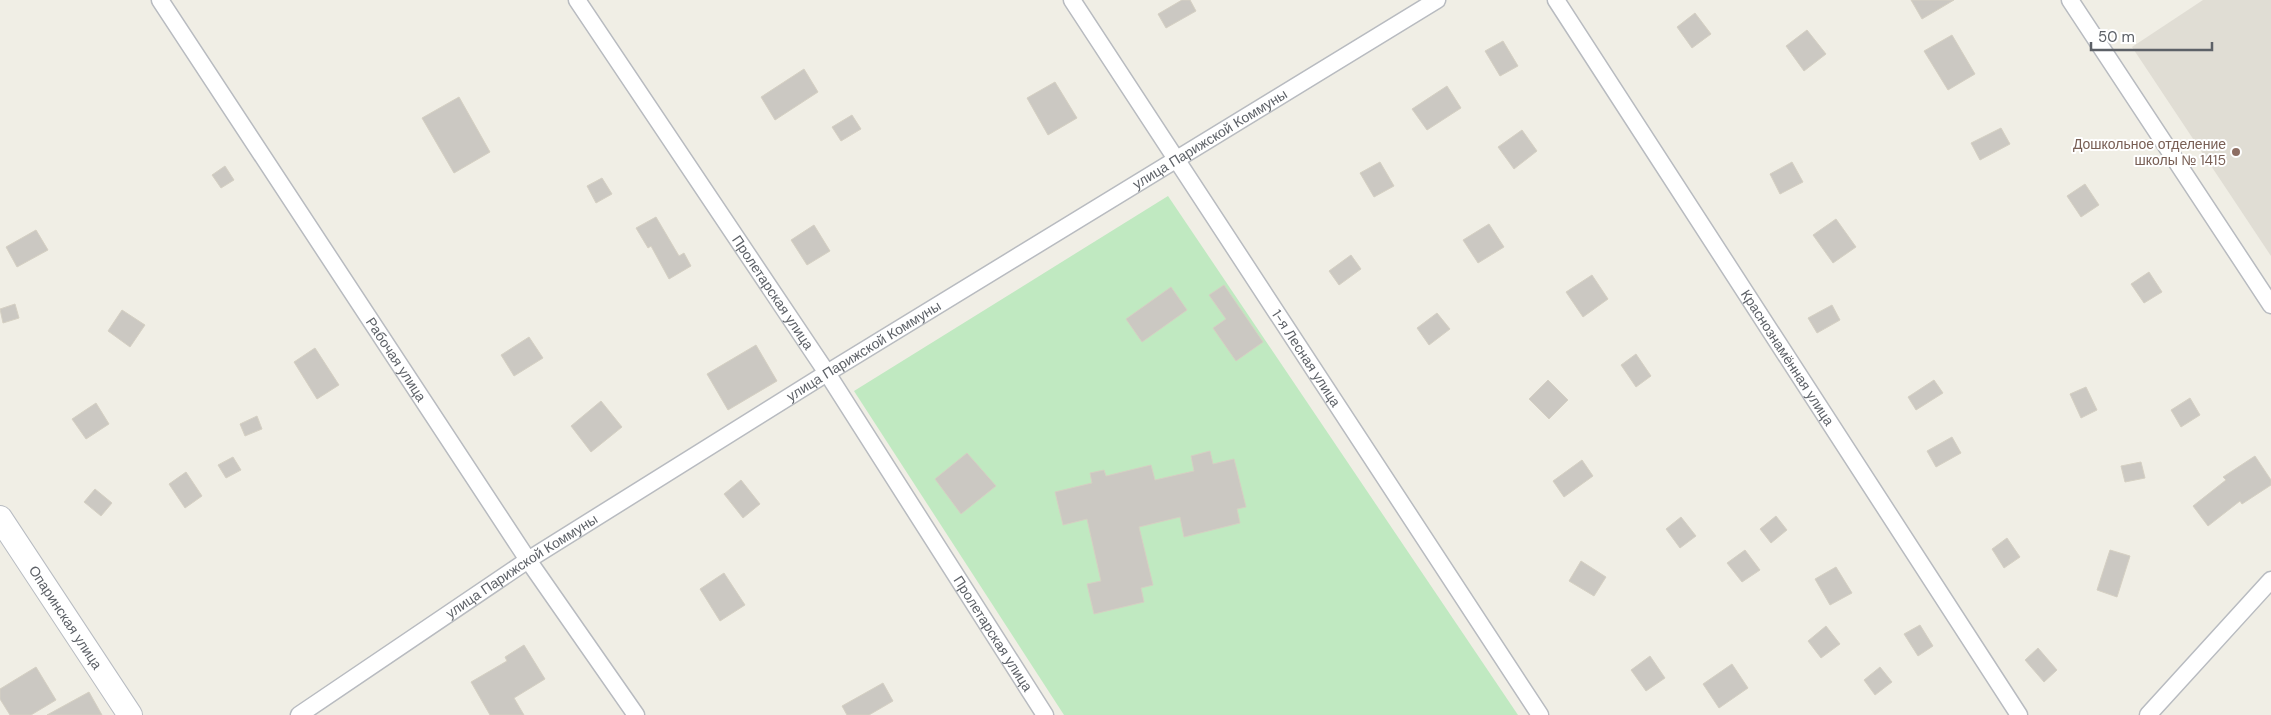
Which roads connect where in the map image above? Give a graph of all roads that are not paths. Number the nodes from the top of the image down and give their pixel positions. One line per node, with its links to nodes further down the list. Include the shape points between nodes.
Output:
1 (160, 0): 11 (street, Рабочая улица)
2 (577, 0): 9 (street, Пролетарская улица)
3 (1072, 0): 7 (street, 1-я Лесная улица)
4 (1437, 0): 7 (street, улица Парижской Коммуны)
5 (1556, 0): 18 (street, Краснознамённая улица)
6 (2070, 0): 8 (street)
7 (1175, 160): 9 (street, улица Парижской Коммуны); 17 (street, 1-я Лесная улица)
8 (2271, 305)
9 (827, 373): 11 (street, улица Парижской Коммуны); 16 (street, Пролетарская улица)
10 (0, 518): 13 (main road, Опаринская улица)
11 (528, 560): 14 (street, улица Парижской Коммуны); 15 (street, Рабочая улица)
12 (2271, 580): 19 (street)
13 (130, 715)
14 (299, 715)
15 (636, 715)
16 (1045, 715)
17 (1540, 715)
18 (2019, 715)
19 (2148, 715)

